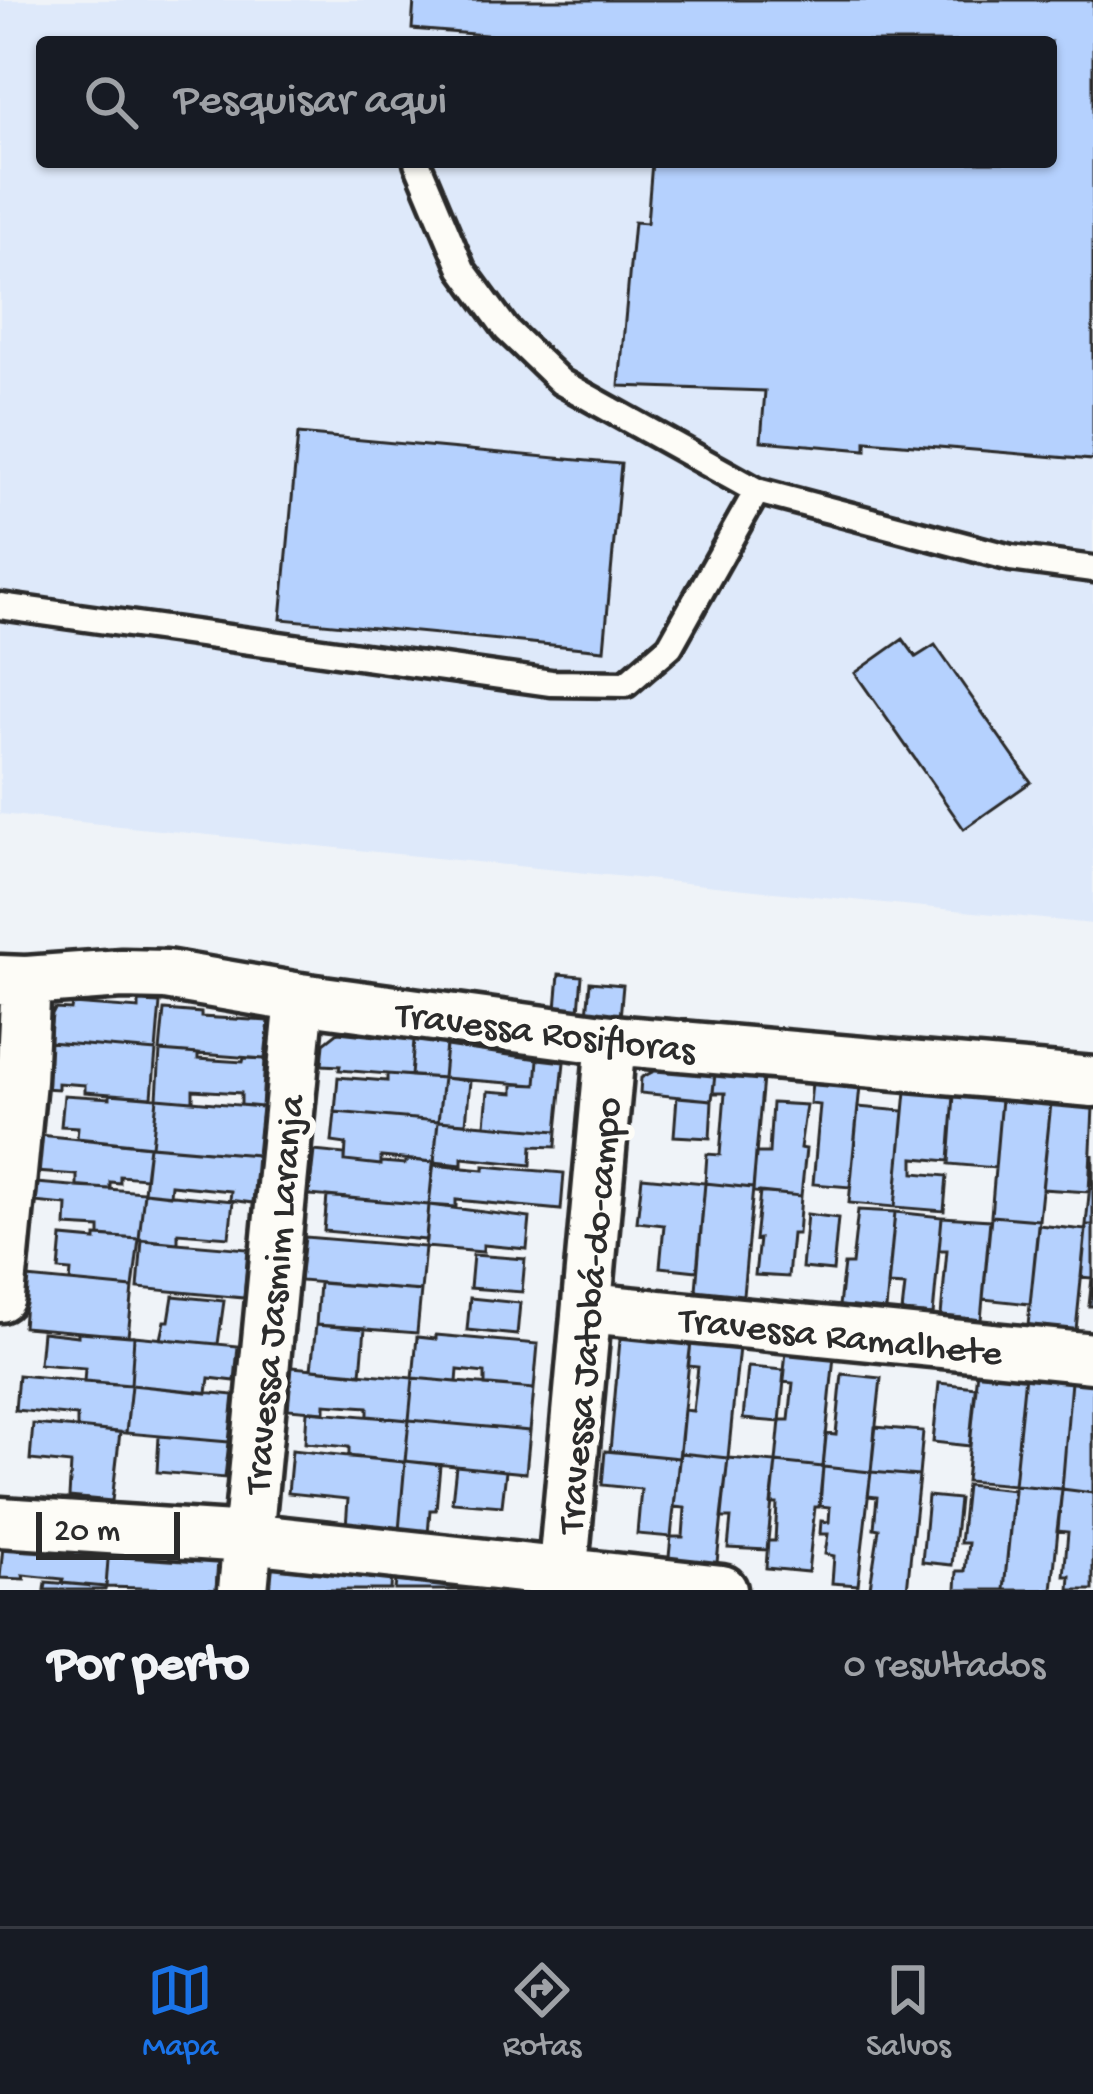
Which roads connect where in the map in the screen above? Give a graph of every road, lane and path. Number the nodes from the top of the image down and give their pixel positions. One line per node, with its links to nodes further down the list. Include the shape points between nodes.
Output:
1 (420, 168): 2 (lane, via 462,269 561,382)
2 (757, 491): 3 (lane, via 1011,558); 4 (lane, via 670,646 626,684 550,683)
3 (1093, 569)
4 (0, 606)
5 (13, 980): 6 (street, Travessa Rosifloras, via 166,975); 9 (street, via 21,1081)
6 (300, 998): 7 (street, Travessa Rosifloras); 13 (street, Travessa Jasmim Laranja)
7 (611, 1040): 8 (street, Travessa Rosifloras); 10 (street, Travessa Jatobá-do-campo)
8 (1093, 1082)
9 (0, 1297)
10 (589, 1308): 11 (street, Travessa Ramalhete); 14 (street, Travessa Jatobá-do-campo)
11 (1093, 1358)
12 (0, 1522): 13 (street)
13 (248, 1538): 14 (street); 15 (street, Travessa Jasmim Laranja)
14 (561, 1582): 16 (street)
15 (243, 1590)
16 (722, 1590)

